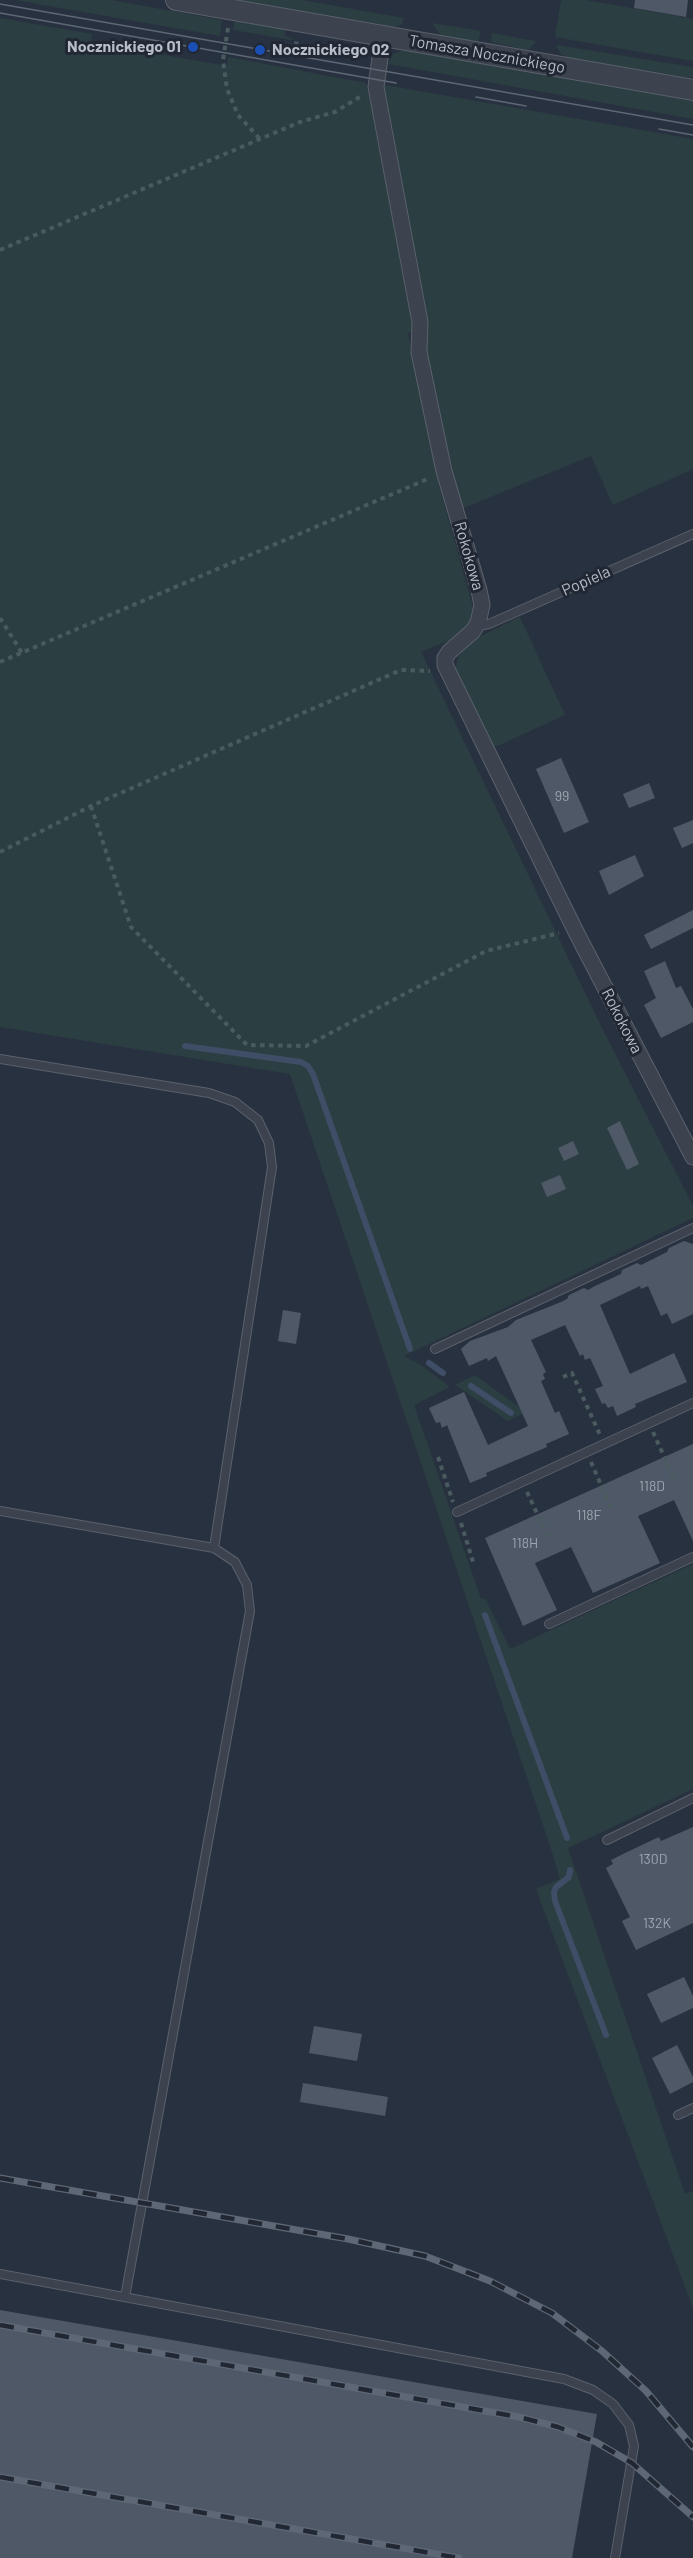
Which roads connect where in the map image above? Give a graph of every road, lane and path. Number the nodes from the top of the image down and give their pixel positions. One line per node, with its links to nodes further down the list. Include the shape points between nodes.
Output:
1 (176, 0): 2 (street, Tomasza Nocznickiego)
2 (383, 36): 4 (street, Rokokowa); 5 (street, Tomasza Nocznickiego)
3 (223, 60): 6 (path, via 224,80 232,104)
4 (376, 87): 6 (path, via 335,112); 8 (street, Rokokowa, via 420,322 419,352)
5 (693, 90)
6 (260, 139): 7 (path)
7 (0, 250)
8 (444, 471): 11 (street, Rokokowa, via 480,590); 12 (path)
9 (693, 534): 11 (lane, Popiela, via 489,624)
10 (0, 618): 12 (path)
11 (478, 623): 14 (street, via 445,658)
12 (22, 653): 13 (path)
13 (0, 662)
14 (449, 672): 15 (path, via 401,670); 17 (street, Rokokowa)
15 (91, 806): 16 (path); 17 (path, via 132,927 247,1045 306,1046 486,951)
16 (0, 852)
17 (575, 930): 19 (street, Rokokowa)
18 (0, 1059): 33 (lane, via 209,1093 235,1102 258,1120 269,1143 272,1167)
19 (693, 1157)
20 (693, 1228): 21 (lane)
21 (435, 1349)
22 (562, 1377): 25 (path, via 572,1373)
23 (693, 1403): 24 (lane)
24 (649, 1423): 25 (lane); 27 (path)
25 (604, 1444): 26 (lane)
26 (587, 1452): 28 (lane); 29 (path)
27 (675, 1481)
28 (523, 1482): 31 (lane); 32 (path)
29 (611, 1508)
30 (0, 1511): 33 (lane)
31 (457, 1512)
32 (548, 1537)
33 (214, 1548): 41 (lane, via 235,1562 247,1586 250,1611)
34 (693, 1557): 35 (lane)
35 (549, 1624)
36 (693, 1798): 37 (lane)
37 (608, 1840)
38 (693, 2108): 39 (lane)
39 (678, 2115)
40 (0, 2274): 41 (lane)
41 (125, 2297): 42 (lane, via 564,2379 593,2390 613,2404 629,2425 634,2446)
42 (615, 2558)

